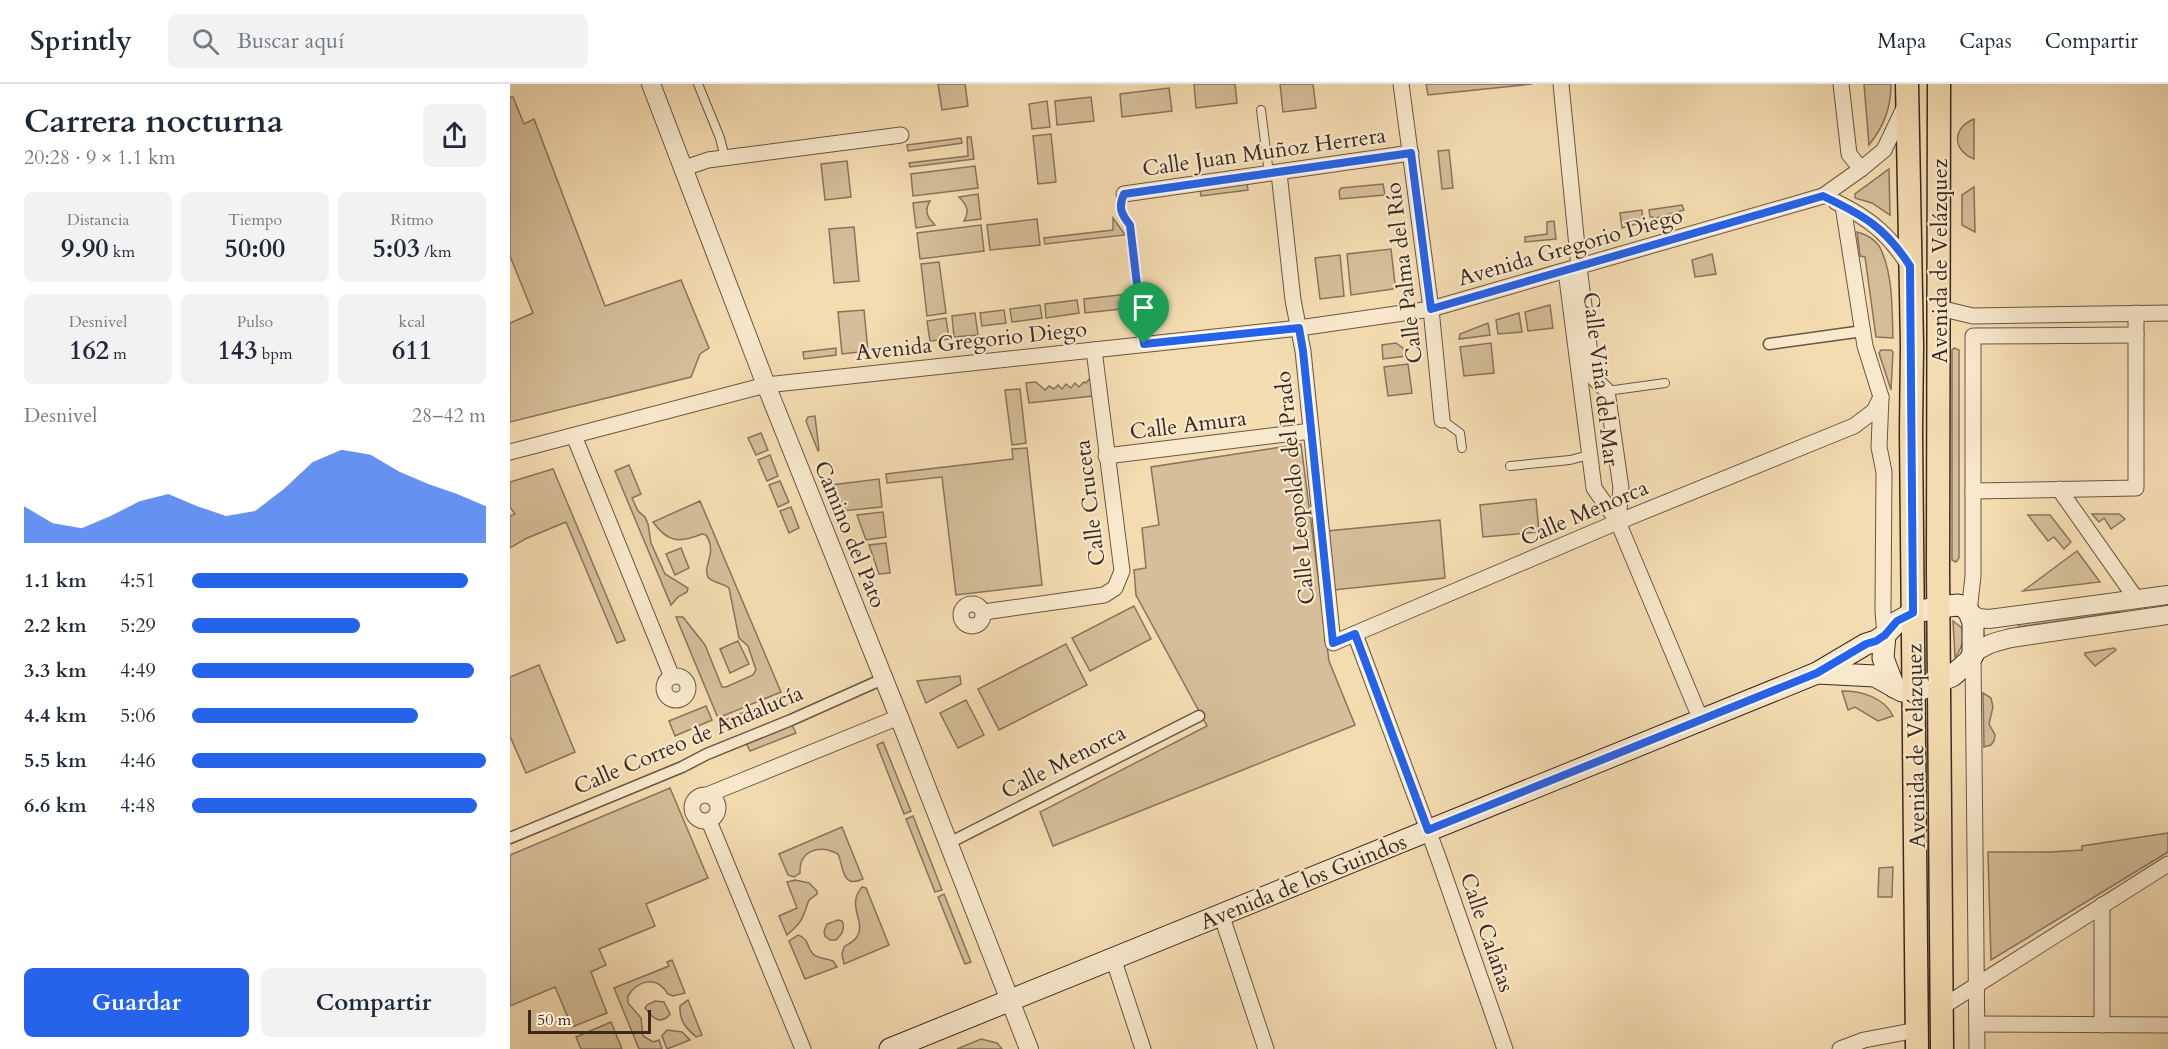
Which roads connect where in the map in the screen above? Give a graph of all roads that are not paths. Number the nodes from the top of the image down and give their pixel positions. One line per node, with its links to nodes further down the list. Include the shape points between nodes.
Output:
1 (651, 84): 12 (street, Camino del Pato)
2 (698, 84): 11 (lane)
3 (1401, 84): 10 (street, Calle Palma del Río)
4 (1841, 84): 13 (street, via 1849,154)
5 (1939, 84): 20 (main road, Avenida de Velázquez)
6 (1560, 85): 19 (street, Calle Viña del Mar)
7 (1907, 92): 13 (street, Avenida Gregorio Diego, via 1884,150); 18 (main road, Avenida de Velázquez)
8 (1261, 110): 14 (lane)
9 (901, 135): 11 (street)
10 (1411, 153): 14 (street, Calle Juan Muñoz Herrera); 21 (street, Calle Palma del Río)
11 (725, 158): 12 (street)
12 (682, 169): 31 (street, Camino del Pato)
13 (1861, 169): 16 (street, Avenida Gregorio Diego)
14 (1274, 174): 15 (street, Calle Juan Muñoz Herrera); 24 (street, Calle Leopoldo del Prado)
15 (1124, 194): 27 (lane, via 1120,210 1130,225)
16 (1823, 196): 17 (street); 19 (street, Avenida Gregorio Diego)
17 (1843, 206): 18 (street, via 1867,218 1887,235); 25 (street, Avenida de Velázquez)
18 (1910, 266): 52 (main road, Avenida de Velázquez)
19 (1572, 269): 21 (street, Avenida Gregorio Diego); 32 (street, Calle Viña del Mar, via 1593,377); 41 (street, Calle Viña del Mar)
20 (1939, 308): 22 (street, via 1973,316); 49 (main road, Avenida de Velázquez)
21 (1431, 309): 24 (street, Avenida Gregorio Diego); 34 (street, Calle Palma del Río)
22 (2136, 313): 23 (street); 26 (street)
23 (2168, 313)
24 (1299, 328): 27 (street, Avenida Gregorio Diego); 36 (street, Calle Leopoldo del Prado)
25 (1863, 331): 28 (street); 33 (street, Avenida de Velázquez)
26 (2136, 335): 44 (street, via 2136,488); 45 (street, Avenida de Velázquez, via 1973,336)
27 (1144, 344): 29 (street, Avenida Gregorio Diego)
28 (1770, 344)
29 (1094, 350): 31 (street, Avenida Gregorio Diego); 42 (street, Calle Cruceta)
30 (1665, 383): 32 (lane)
31 (766, 385): 37 (street, Avenida Gregorio Diego); 60 (street, Camino del Pato)
32 (1607, 391): 46 (street, Calle Viña del Mar, via 1621,488)
33 (1881, 397): 35 (street, Calle Menorca, via 1874,411); 38 (street, Avenida de Velázquez)
34 (1442, 420): 39 (lane, Calle Palma del Río, via 1460,433)
35 (1854, 426): 38 (street, via 1874,438); 46 (street, Calle Menorca)
36 (1311, 431): 42 (street, Calle Amura); 56 (street, Calle Leopoldo del Prado)
37 (574, 436): 40 (street, Avenida Gregorio Diego); 59 (street)
38 (1879, 447): 55 (street, Avenida de Velázquez, via 1884,472)
39 (1462, 448)
40 (510, 452)
41 (1589, 455): 43 (lane); 46 (street, Calle Viña del Mar, via 1594,488)
42 (1106, 456): 50 (street, Calle Cruceta, via 1122,571 1115,588 1104,595)
43 (1510, 466)
44 (2059, 489): 45 (street); 48 (street)
45 (1973, 491): 51 (street, Avenida de Velázquez)
46 (1618, 522): 54 (street, Calle Menorca); 65 (street, Calle Viña del Mar)
47 (2168, 595): 48 (street)
48 (2137, 600): 51 (street, via 1989,619)
49 (1939, 607): 51 (main road, via 1958,605); 52 (main road); 61 (main road, Avenida de Velázquez)
50 (984, 612)
51 (1969, 612): 57 (main road)
52 (1913, 613): 55 (main road, Avenida de los Guindos, via 1897,621); 62 (main road, Avenida de Velázquez)
53 (2168, 615): 57 (street, via 2011,638 1991,643)
54 (1355, 634): 56 (street, Calle Menorca); 66 (street)
55 (1885, 635): 58 (main road, Avenida de los Guindos); 62 (main road, via 1882,658)
56 (1333, 643)
57 (1973, 656): 61 (main road, via 1962,669); 73 (street)
58 (1817, 673): 62 (main road, Avenida de los Guindos, via 1875,676); 65 (main road, Avenida de los Guindos)
59 (672, 677)
60 (883, 679): 64 (street, Camino del Pato); 67 (street, Calle Correo de Andalucía)
61 (1940, 681): 62 (main road); 75 (main road, Avenida de Velázquez)
62 (1904, 689): 79 (main road, Avenida de Velázquez)
63 (1199, 716): 68 (street, Calle Menorca)
64 (899, 717): 68 (street, Camino del Pato); 80 (street, via 694,801 692,810 698,819 709,820)
65 (1701, 720): 66 (main road, Avenida de los Guindos)
66 (1428, 830): 71 (main road, Avenida de los Guindos); 85 (street, Calle Calañas)
67 (510, 838)
68 (947, 844): 74 (street, Camino del Pato)
69 (2168, 864): 70 (street)
70 (2102, 905): 73 (street); 77 (street)
71 (1221, 914): 72 (main road, Avenida de los Guindos); 84 (street)
72 (1113, 958): 74 (main road, Avenida de los Guindos); 83 (street)
73 (1976, 986): 75 (street); 76 (street)
74 (1010, 1000): 81 (main road, Avenida de los Guindos); 82 (street, Camino del Pato)
75 (1942, 1007): 87 (main road, Avenida de Velázquez)
76 (1977, 1024): 77 (street); 88 (street)
77 (2102, 1024): 78 (street)
78 (2168, 1025)
79 (1917, 1040): 86 (street, via 1864,1040)
80 (803, 1049)
81 (890, 1049)
82 (1029, 1049)
83 (1143, 1049)
84 (1266, 1049)
85 (1505, 1049)
86 (1840, 1049)
87 (1942, 1049)
88 (1977, 1049)

